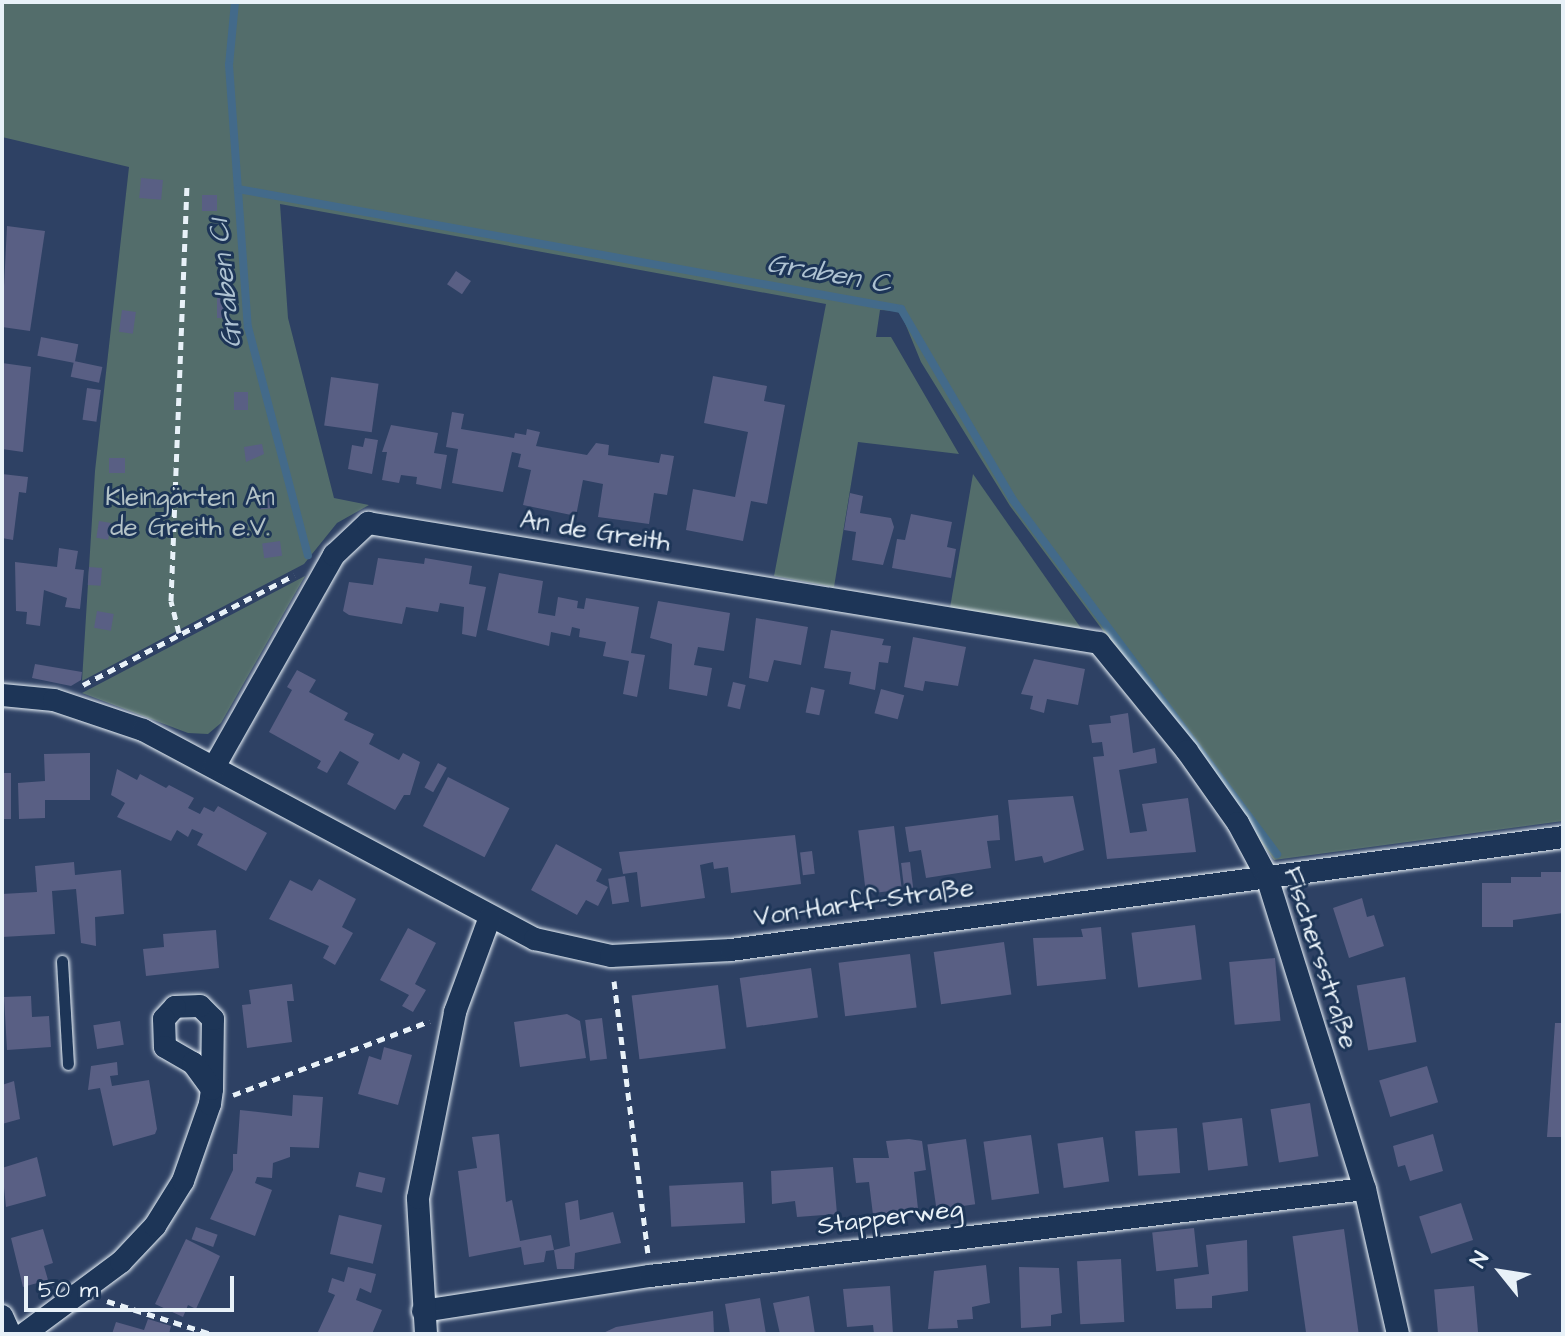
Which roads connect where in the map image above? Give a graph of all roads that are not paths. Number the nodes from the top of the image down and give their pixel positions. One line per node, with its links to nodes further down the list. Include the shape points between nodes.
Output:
1 (1099, 643): 3 (street, An de Greith, via 368,523 334,555); 5 (street, Fischersstraße, via 1187,751 1238,823)
2 (2, 695): 3 (street, Von-Harff-Straße, via 54,700 143,730)
3 (214, 767): 6 (street, Von-Harff-Straße)
4 (1563, 837): 5 (street, Von-Harff-Straße)
5 (1267, 877): 6 (street, Von-Harff-Straße, via 731,950 611,956 568,950); 10 (street, Fischersstraße)
6 (490, 917): 11 (street, via 455,1012 418,1198)
7 (62, 961): 8 (lane)
8 (68, 1064)
9 (211, 1096): 14 (street, via 183,1181 155,1226 121,1262)
10 (1365, 1189): 11 (street, Stapperweg, via 650,1276); 16 (street, Fischersstraße)
11 (423, 1311): 15 (street)
12 (2, 1316): 13 (street)
13 (10, 1334)
14 (24, 1334)
15 (426, 1334)
16 (1398, 1334)

